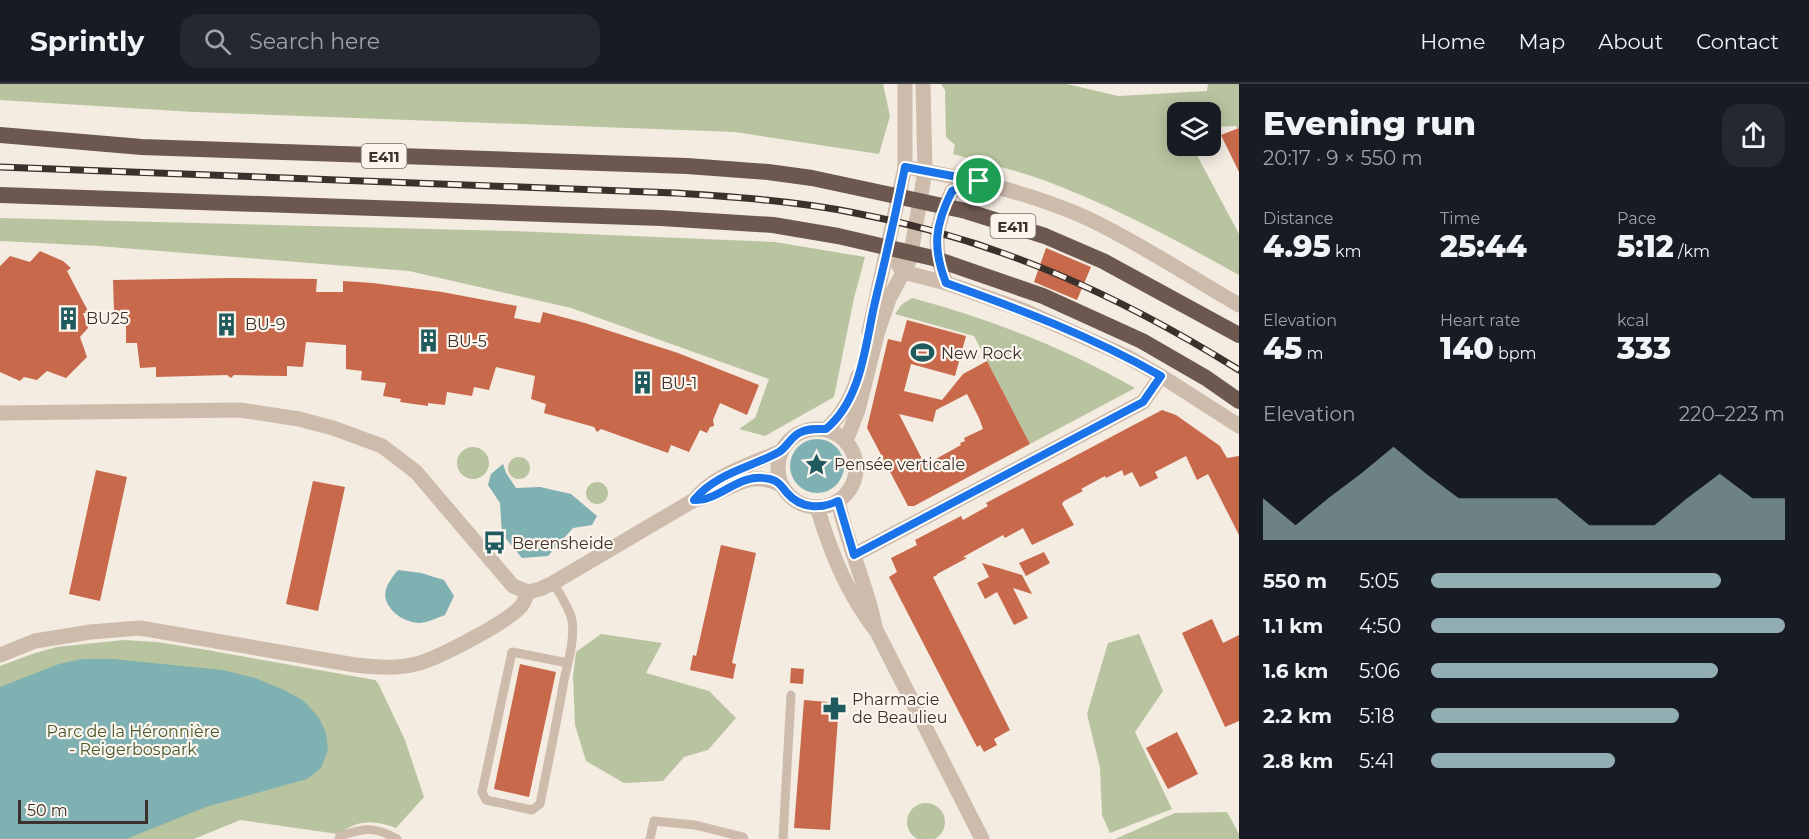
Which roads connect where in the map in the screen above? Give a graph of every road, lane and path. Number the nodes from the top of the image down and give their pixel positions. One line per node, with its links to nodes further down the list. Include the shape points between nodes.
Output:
1 (905, 84): 4 (street)
2 (922, 84): 5 (street)
3 (0, 135): 12 (highway, E411, via 142,147 768,172 920,201 1045,236 1103,261)
4 (905, 167): 5 (street); 8 (street)
5 (925, 171): 6 (street); 9 (street, via 910,259)
6 (979, 181): 10 (street, via 952,191 941,213 936,250); 11 (street, via 1087,219 1145,248)
7 (0, 197): 14 (highway, via 167,200 773,225 933,258 1043,296 1142,341)
8 (888, 249): 9 (street); 17 (street, via 857,381 834,423)
9 (903, 272): 10 (street); 18 (street, via 889,299)
10 (946, 283): 13 (street, via 1023,310)
11 (1239, 305)
12 (1239, 335)
13 (1161, 376): 16 (street); 24 (street, via 1143,402)
14 (1239, 401)
15 (0, 414): 26 (street, via 240,410 333,428 382,446 416,472 513,586)
16 (1239, 426)
17 (826, 429): 18 (street); 19 (street, via 800,432)
18 (846, 441): 22 (street, via 856,461 856,472 847,493)
19 (781, 451): 20 (street, via 777,468); 21 (street, via 726,475 704,488)
20 (781, 484): 21 (street, via 770,479 750,479 708,498); 23 (street, via 796,501)
21 (694, 500): 25 (street)
22 (838, 501): 23 (street); 24 (street)
23 (817, 507): 27 (street, via 830,551 861,612)
24 (854, 555): 27 (street)
25 (553, 583): 26 (street); 29 (lane, via 572,621)
26 (528, 592): 28 (street, via 522,605 503,620 446,653 416,664 383,668 140,628 35,641)
27 (877, 632): 36 (street)
28 (0, 655)
29 (568, 663): 29 (lane, via 512,652 482,792 486,800 531,810 540,804)
30 (791, 695): 35 (lane)
31 (339, 839): 32 (lane, via 362,829 381,830)
32 (398, 839)
33 (650, 839): 34 (lane, via 654,822 695,825)
34 (744, 839)
35 (783, 839)
36 (982, 839)

